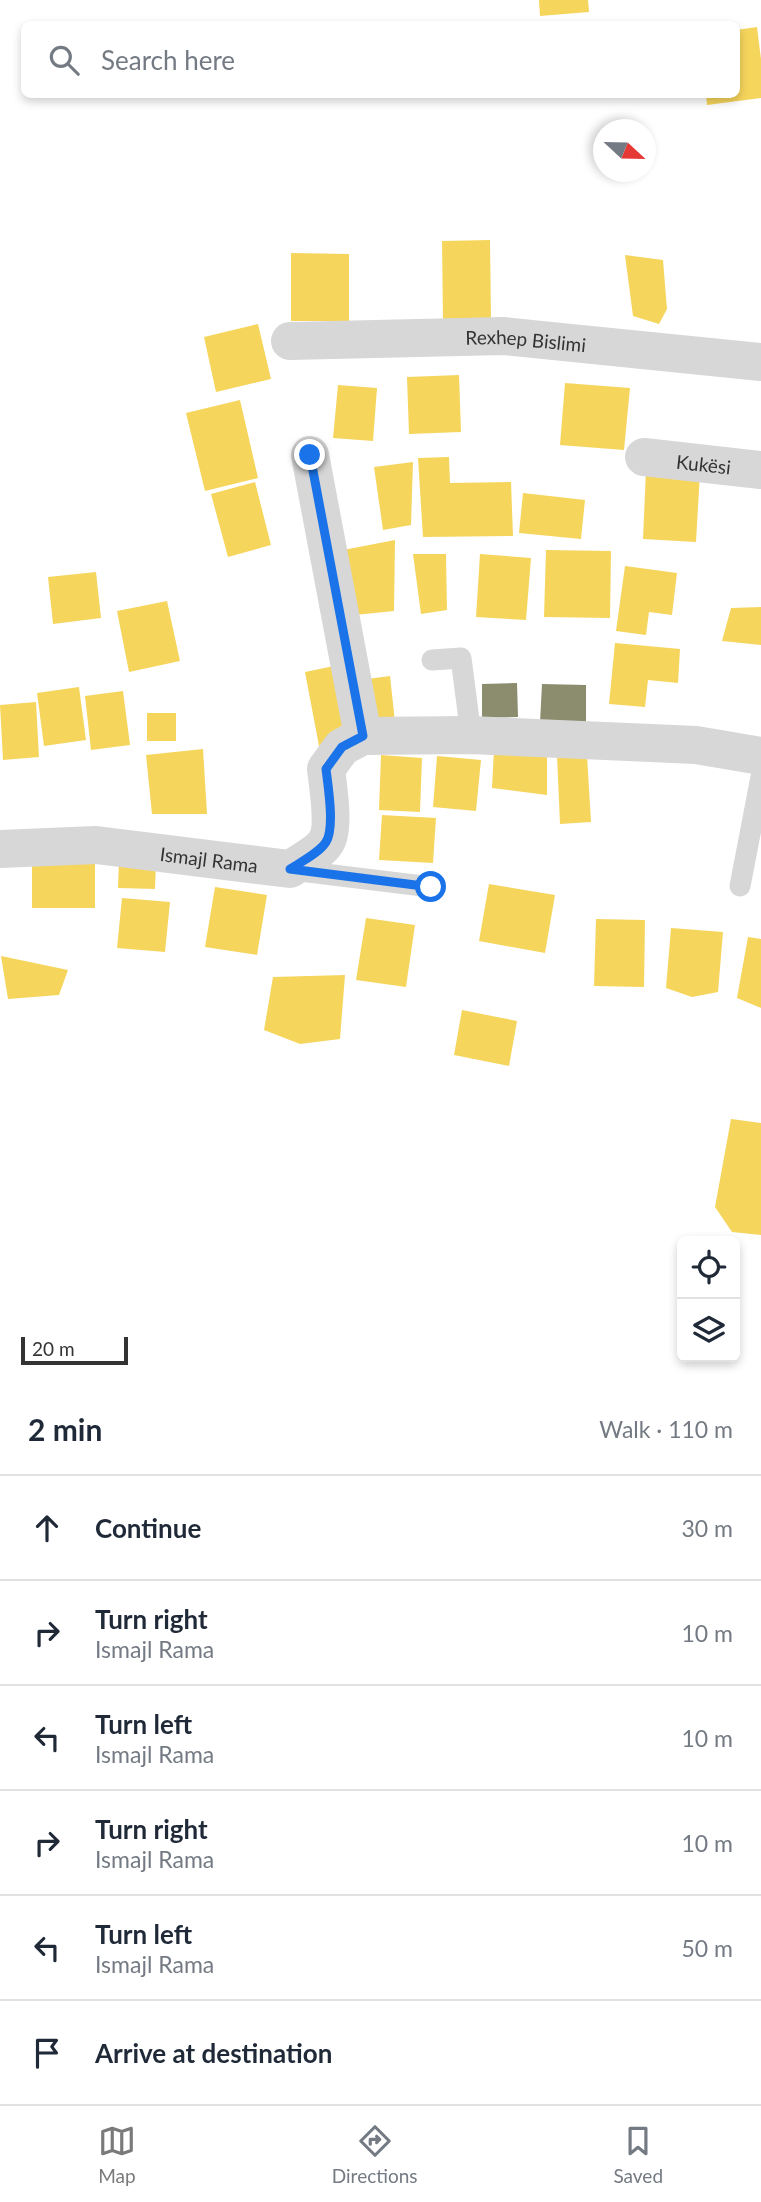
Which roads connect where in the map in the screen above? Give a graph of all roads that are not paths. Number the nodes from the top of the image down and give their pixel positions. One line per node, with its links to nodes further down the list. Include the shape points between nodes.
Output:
1 (290, 341): 2 (street, Rexhep Bislimi, via 503,336)
2 (761, 362)
3 (310, 455): 8 (street)
4 (644, 457): 5 (street, Kukësi)
5 (761, 470)
6 (432, 660): 7 (lane, via 461,658)
7 (471, 735): 8 (street); 9 (street, via 696,746)
8 (363, 736): 12 (street, via 342,747 326,769 329,834 325,844)
9 (761, 756)
10 (761, 777): 13 (lane)
11 (0, 849): 12 (street, Ismajl Rama, via 96,845)
12 (290, 869): 14 (lane)
13 (740, 886)
14 (431, 887)

